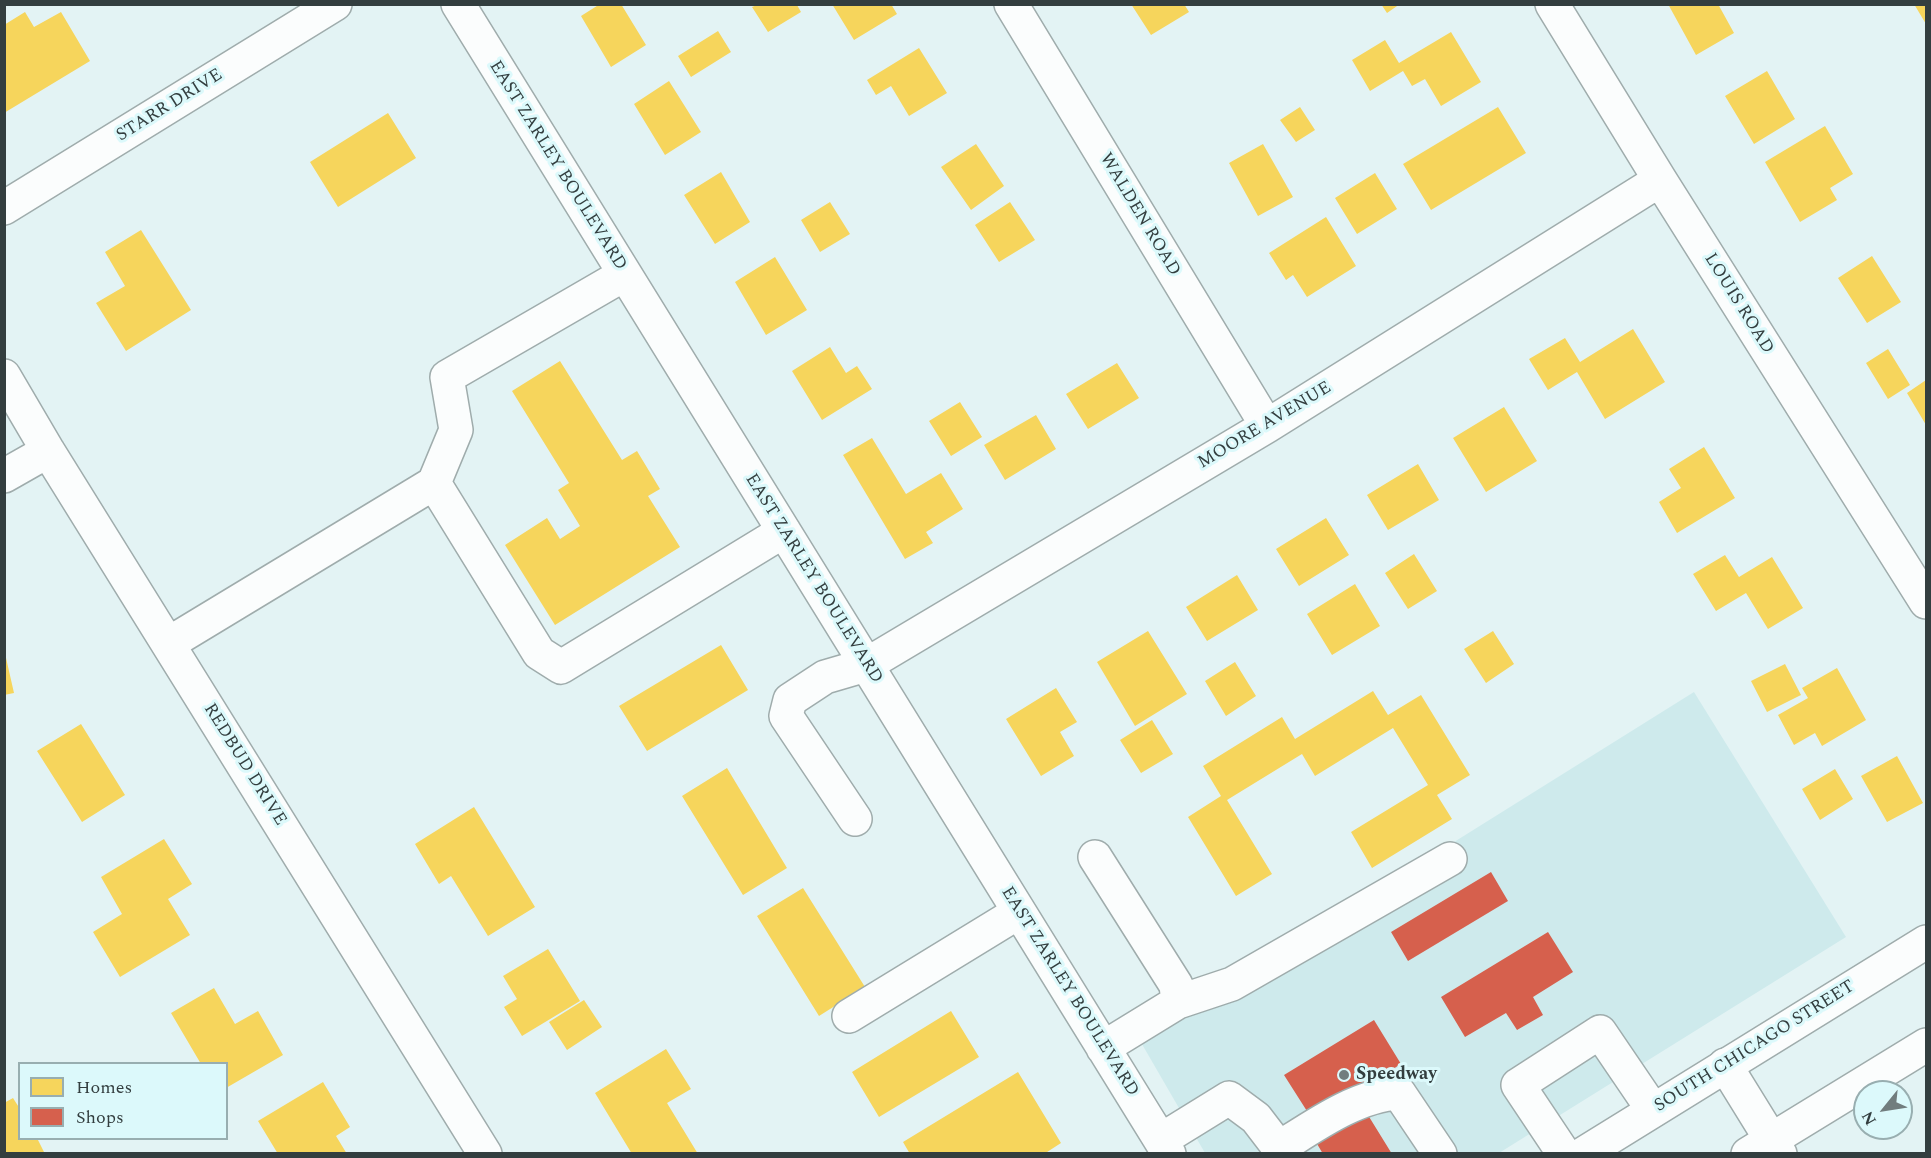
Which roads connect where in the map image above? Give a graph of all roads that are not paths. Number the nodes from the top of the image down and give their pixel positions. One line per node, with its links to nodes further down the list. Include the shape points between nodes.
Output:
1 (335, 4): 6 (street, STARR DRIVE)
2 (458, 4): 7 (street, EAST ZARLEY BOULEVARD)
3 (1011, 4): 9 (street, WALDEN ROAD)
4 (1552, 4): 5 (street, LOUIS ROAD)
5 (1660, 180): 9 (street, MOORE AVENUE); 14 (street, LOUIS ROAD)
6 (4, 208)
7 (624, 274): 12 (street, via 447,377 456,430); 13 (street, EAST ZARLEY BOULEVARD)
8 (4, 376): 10 (street, REDBUD DRIVE)
9 (1267, 426): 17 (street, MOORE AVENUE)
10 (48, 451): 11 (street); 16 (street, REDBUD DRIVE)
11 (4, 476)
12 (434, 483): 13 (street, via 539,652 561,667); 16 (street)
13 (784, 531): 17 (street, EAST ZARLEY BOULEVARD)
14 (1918, 568): 15 (street, LOUIS ROAD)
15 (1926, 602)
16 (168, 644): 32 (street, REDBUD DRIVE)
17 (867, 665): 18 (street, MOORE AVENUE, via 825,677 790,700 786,716); 21 (street, EAST ZARLEY BOULEVARD)
18 (855, 819)
19 (1095, 857): 23 (street, via 1176,985)
20 (1449, 859): 23 (street, via 1233,984)
21 (1019, 912): 24 (street); 26 (street, EAST ZARLEY BOULEVARD)
22 (1926, 942): 27 (street, SOUTH CHICAGO STREET)
23 (1178, 1002): 26 (street)
24 (849, 1016)
25 (1926, 1045): 30 (street)
26 (1103, 1048): 29 (street, EAST ZARLEY BOULEVARD)
27 (1725, 1065): 28 (street, SOUTH CHICAGO STREET); 30 (street)
28 (1653, 1110): 34 (street, via 1600,1032 1518,1085); 35 (street, SOUTH CHICAGO STREET)
29 (1165, 1147): 31 (street, via 1229,1098 1256,1118)
30 (1766, 1149)
31 (1280, 1151): 33 (street, via 1318,1124 1364,1100 1399,1093)
32 (485, 1154)
33 (1440, 1154)
34 (1563, 1154)
35 (1583, 1154)

